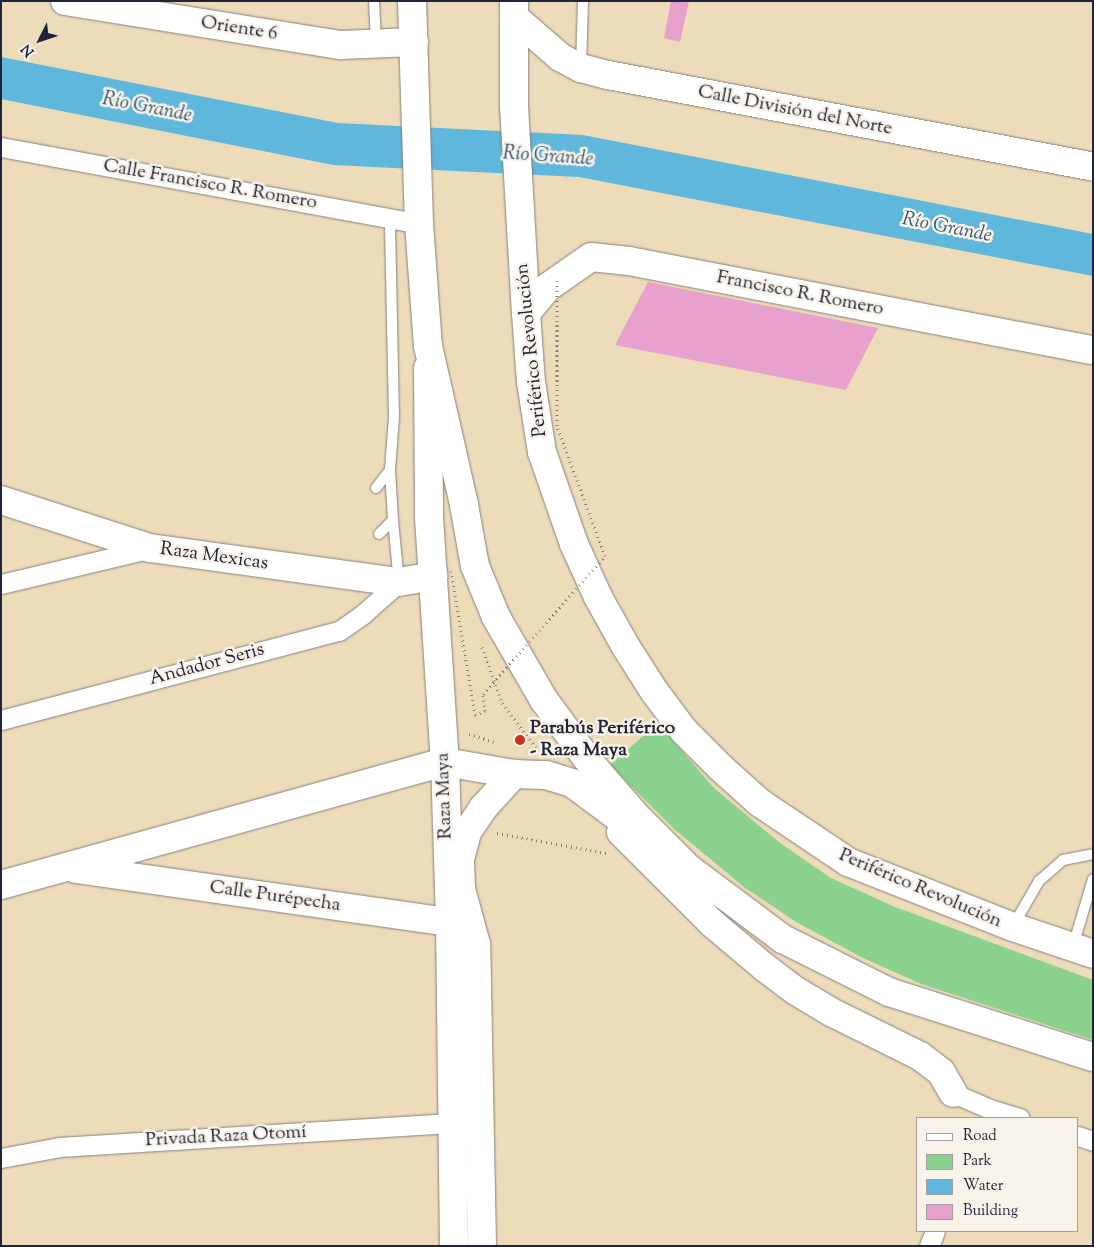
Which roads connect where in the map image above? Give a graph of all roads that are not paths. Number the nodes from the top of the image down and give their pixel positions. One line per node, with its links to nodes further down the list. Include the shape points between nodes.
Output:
1 (65, 1): 7 (main road, Oriente 6, via 341,45)
2 (374, 1): 7 (lane)
3 (412, 1): 6 (main road)
4 (584, 1): 8 (lane)
5 (514, 9): 8 (main road, Calle División del Norte, via 560,56); 13 (main road, Periférico Revolución, via 514,106)
6 (414, 42): 7 (main road, Oriente 6); 12 (main road)
7 (376, 45)
8 (581, 68): 10 (main road, Calle División del Norte)
9 (1, 147): 11 (street, Calle Francisco R. Romero)
10 (1093, 167)
11 (390, 218): 12 (street, Calle Francisco R. Romero); 16 (lane, via 394,417)
12 (419, 224): 14 (main road)
13 (526, 313): 15 (main road, Francisco R. Romero, via 557,281 591,257 629,261); 35 (main road, Periférico Revolución, via 531,382 542,452 574,544 626,647 679,724 760,803 848,862)
14 (428, 346): 22 (main road, Raza Maya, via 427,472); 31 (main road, via 475,566 496,617 544,700 591,764)
15 (1093, 350)
16 (390, 470): 17 (lane); 19 (lane)
17 (376, 488)
18 (1, 500): 21 (main road, Raza Mexicas)
19 (393, 520): 20 (lane); 23 (lane)
20 (379, 534)
21 (150, 548): 23 (main road, Raza Mexicas); 24 (street)
22 (442, 574): 23 (main road, Raza Mexicas); 26 (main road, Raza Maya)
23 (399, 582): 25 (street, Andador Seris, via 339,631)
24 (1, 584)
25 (1, 720)
26 (444, 762): 27 (main road); 30 (main road, Calle Purépecha); 34 (main road, Raza Maya)
27 (514, 774): 28 (main road, via 546,775); 36 (main road, Raza Maya, via 484,807 467,832 460,859 461,889)
28 (572, 783): 31 (main road); 39 (main road, via 700,911 764,967 831,1012 920,1056 941,1072)
29 (1093, 854): 35 (lane, via 1063,860 1038,881)
30 (66, 868): 33 (main road, Calle Purépecha); 34 (main road, Calle Purépecha)
31 (688, 868): 38 (main road, via 783,939 889,992)
32 (1093, 879): 37 (lane)
33 (1, 885)
34 (450, 922): 36 (main road); 42 (main road, Raza Maya)
35 (1013, 927): 37 (main road, Periférico Revolución)
36 (476, 944): 48 (main road, Raza Maya)
37 (1086, 948)
38 (1093, 1058)
39 (953, 1092): 40 (street)
40 (988, 1113): 41 (street)
41 (1014, 1117)
42 (451, 1123): 45 (street, Privada Raza Otomí, via 58,1147); 47 (main road, Raza Maya)
43 (1079, 1136): 44 (street)
44 (1093, 1141)
45 (1, 1158)
46 (936, 1232): 49 (street)
47 (454, 1246)
48 (482, 1246)
49 (929, 1246)

